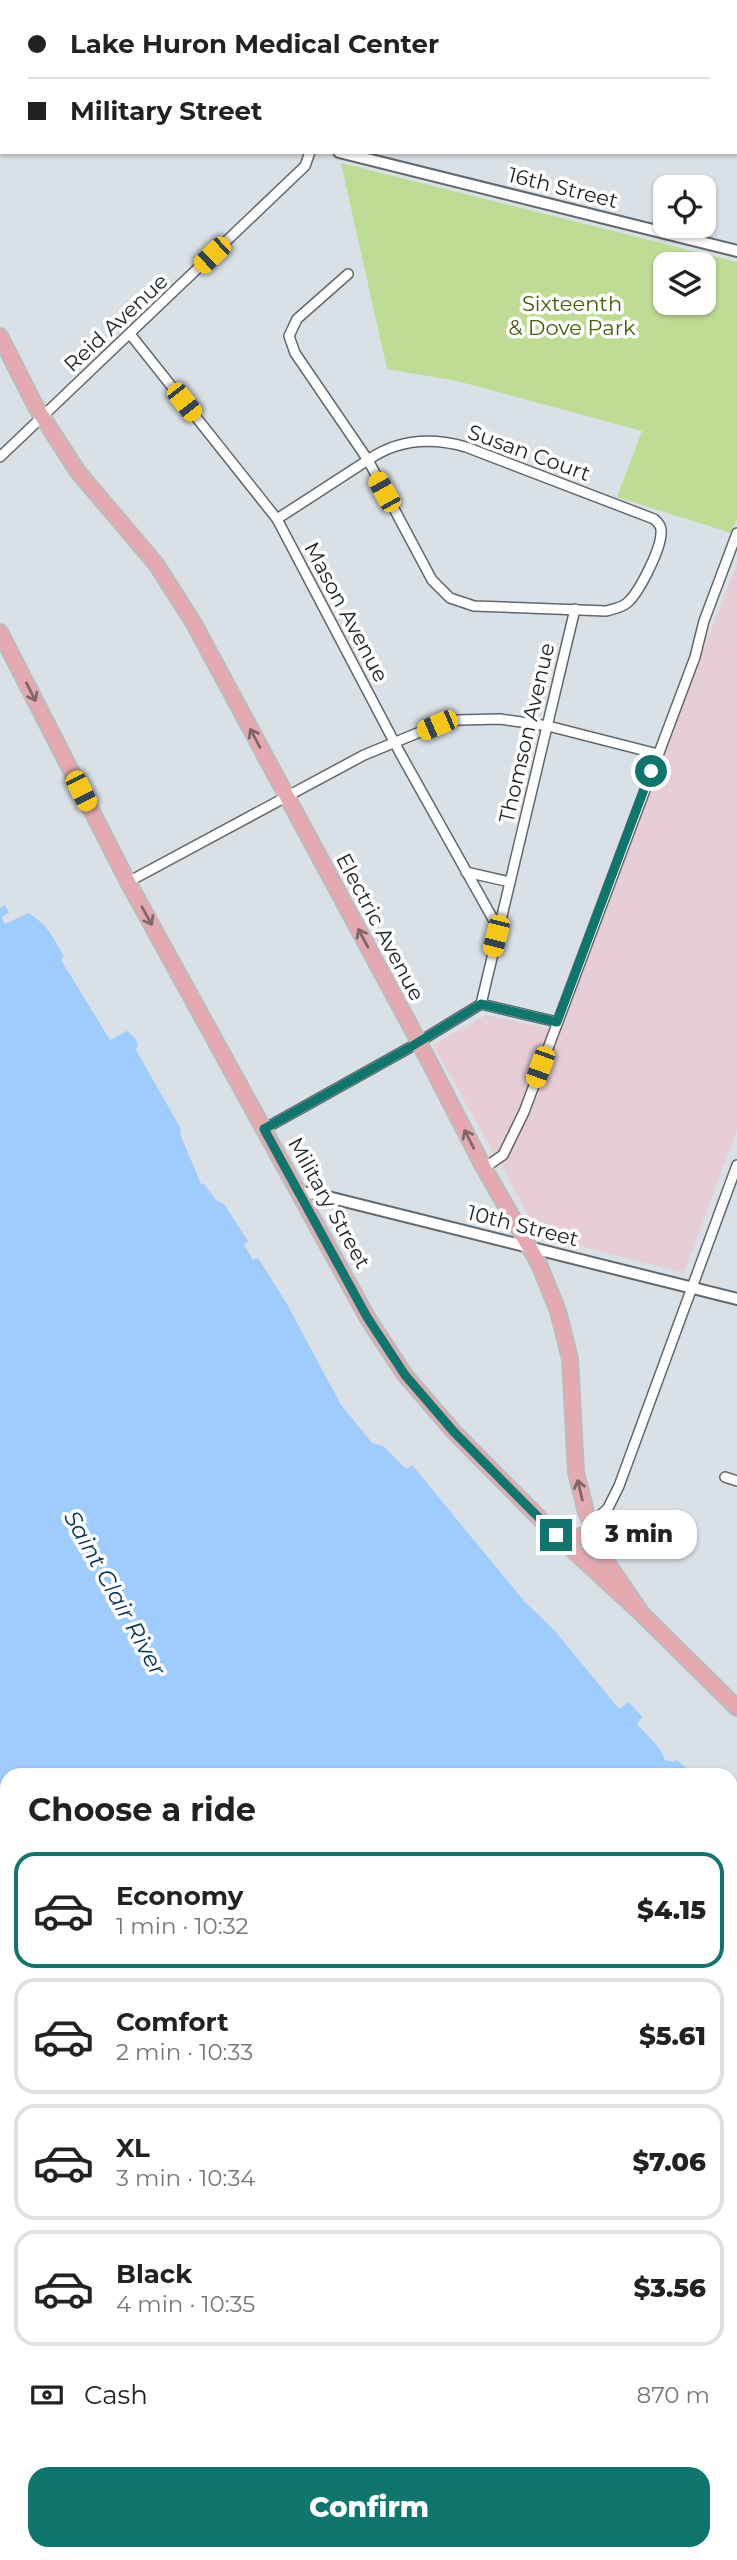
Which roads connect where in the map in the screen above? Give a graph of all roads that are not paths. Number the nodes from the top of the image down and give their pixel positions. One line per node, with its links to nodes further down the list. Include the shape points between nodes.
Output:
1 (309, 154): 5 (street, Reid Avenue, via 305,166)
2 (347, 154): 3 (street, 16th Street)
3 (737, 251)
4 (348, 274): 9 (street, via 297,319 289,336 295,353)
5 (130, 334): 7 (street, Reid Avenue); 10 (street, Mason Avenue)
6 (0, 336): 7 (main road, Electric Avenue)
7 (42, 417): 8 (street, Reid Avenue); 17 (main road, Electric Avenue, one-way to 7, via 171,584 78,472)
8 (0, 457)
9 (368, 460): 10 (street, Susan Court); 12 (street, via 432,580 450,598 474,606); 12 (street, Susan Court, via 407,442 451,443 660,524 658,544 629,601 606,611)
10 (276, 519): 15 (street, Mason Avenue)
11 (737, 533): 16 (street)
12 (575, 609): 14 (street, Thomson Avenue)
13 (0, 632): 19 (main road, Military Street, one-way to 19)
14 (548, 726): 15 (street, via 499,719 458,720); 16 (street); 20 (street, Thomson Avenue)
15 (395, 743): 17 (street); 18 (street, Mason Avenue)
16 (658, 754): 23 (street)
17 (286, 797): 19 (street); 24 (main road, Electric Avenue, one-way to 17)
18 (466, 872): 20 (street); 21 (street, Mason Avenue)
19 (128, 882): 25 (main road, Military Street, one-way to 25)
20 (510, 882): 21 (street, Thomson Avenue)
21 (498, 928): 22 (street, Thomson Avenue)
22 (481, 1004): 23 (street); 24 (street)
23 (557, 1022): 27 (street, via 503,1155)
24 (419, 1042): 25 (street); 27 (main road, Electric Avenue, one-way to 24)
25 (264, 1129): 28 (main road, Military Street)
26 (737, 1166): 30 (street)
27 (484, 1168): 29 (main road, Electric Avenue)
28 (299, 1192): 29 (street, 10th Street); 35 (main road, Military Street, via 367,1317 405,1375)
29 (530, 1248): 30 (street, 10th Street); 34 (main road, Electric Avenue, one-way to 29, via 576,1472 565,1334)
30 (692, 1287): 31 (street, 10th Street); 34 (street, via 613,1500)
31 (737, 1299)
32 (725, 1477): 33 (street)
33 (737, 1481)
34 (592, 1527): 35 (main road, via 570,1539); 36 (main road, Electric Avenue, via 608,1564)
35 (556, 1535): 36 (main road, Military Street)
36 (643, 1615): 37 (main road, Military Street)
37 (737, 1708)

